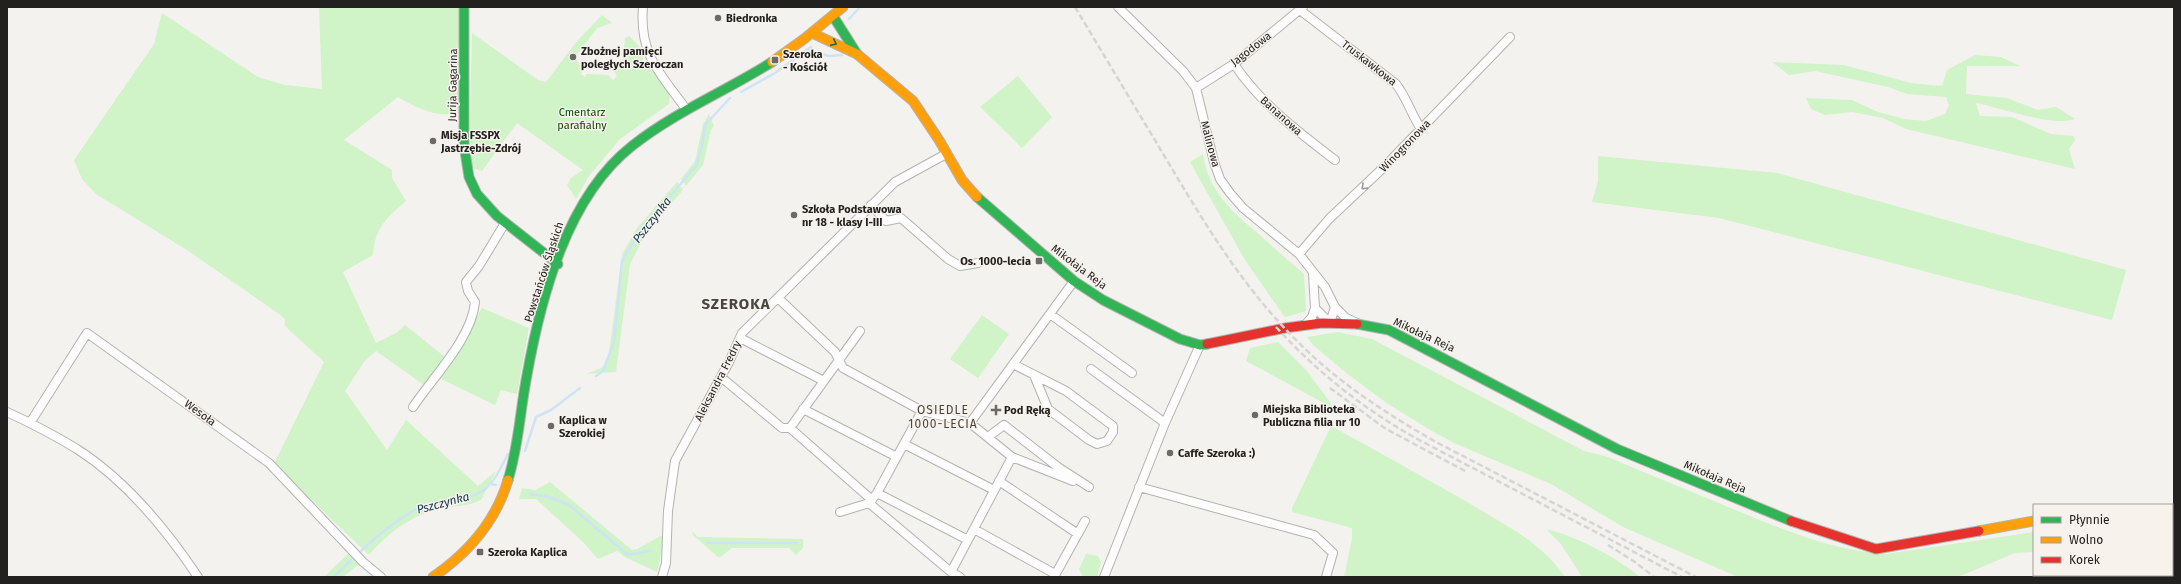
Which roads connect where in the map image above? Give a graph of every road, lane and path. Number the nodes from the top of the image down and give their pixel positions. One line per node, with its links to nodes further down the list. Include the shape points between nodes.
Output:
1 (464, 7): 17 (street, Jurija Gagarina, via 466,167 471,183 481,198)
2 (643, 7): 12 (street, via 647,53)
3 (843, 7): 6 (street, Powstańców Śląskich)
4 (1118, 7): 11 (street, Malinowa, via 1183,71)
5 (1302, 8): 10 (street, Jagodowa); 13 (street, Truskawkowa, via 1396,84 1405,95)
6 (833, 16): 7 (street, Powstańców Śląskich); 9 (street, Mikołaja Reja)
7 (812, 33): 9 (street, Mikołaja Reja, one-way to 9); 12 (street, Powstańców Śląskich, via 762,69)
8 (1510, 37): 13 (street, Winogronowa)
9 (856, 54): 14 (street, Mikołaja Reja, via 913,101)
10 (1234, 64): 11 (street, Jagodowa); 15 (street, Bananowa, via 1253,90 1274,112)
11 (1196, 88): 18 (street, Malinowa, via 1214,162 1223,184 1244,208)
12 (686, 109): 20 (street, Powstańców Śląskich, via 642,139 598,180 575,217)
13 (1421, 129): 18 (street, Winogronowa, one-way to 18, via 1329,219)
14 (946, 154): 16 (street, Aleksandra Fredry, via 895,182); 22 (street, Mikołaja Reja, via 962,180 984,204)
15 (1335, 160)
16 (871, 206): 19 (street, via 886,221 901,218 948,259 960,266); 23 (street, Aleksandra Fredry)
17 (505, 223): 20 (street, Jurija Gagarina); 40 (street, via 479,266 466,282 468,291 476,302 471,321 448,359)
18 (1299, 254): 21 (street, Malinowa)
19 (978, 263)
20 (558, 264): 66 (street, Powstańców Śląskich, via 529,366 518,443 505,490 492,518 477,541)
21 (1313, 274): 24 (street, Malinowa, via 1325,287); 25 (street)
22 (1074, 281): 26 (street); 32 (street, Mikołaja Reja, via 1103,300 1180,339)
23 (778, 298): 31 (street, Aleksandra Fredry); 33 (street, via 835,352)
24 (1335, 307): 27 (street); 28 (street, via 1346,318)
25 (1315, 308): 27 (street); 29 (street)
26 (1050, 314): 34 (street); 36 (street)
27 (1330, 323): 28 (street, Mikołaja Reja); 29 (street, Mikołaja Reja)
28 (1359, 324): 58 (street, Mikołaja Reja, via 1389,330 1617,449 1786,520 1860,545 1876,549 1893,547)
29 (1305, 325): 32 (street, Mikołaja Reja)
30 (860, 331): 33 (street)
31 (740, 338): 38 (street, Aleksandra Fredry); 39 (street)
32 (1200, 345): 46 (street)
33 (840, 360): 39 (street); 42 (street, via 843,368)
34 (1013, 364): 37 (street); 45 (street)
35 (1091, 369): 46 (street)
36 (1132, 373)
37 (1034, 376): 37 (street, via 1066,391 1113,426 1111,437 1102,444 1097,444 1048,409)
38 (721, 377): 47 (street, via 782,428); 67 (street, Aleksandra Fredry, via 675,461 668,511 666,563)
39 (824, 380): 41 (street)
40 (413, 407)
41 (803, 409): 47 (street); 50 (street)
42 (922, 411): 45 (street); 49 (street)
43 (7, 412): 44 (street)
44 (30, 423): 64 (street, via 78,450 128,490 174,542); 65 (street, Wesoła, via 87,333 269,463)
45 (970, 423): 48 (street)
46 (1165, 423): 53 (street)
47 (790, 428): 55 (street)
48 (988, 437): 51 (street); 51 (street, via 1004,425 1058,467 1089,486)
49 (904, 444): 50 (street); 54 (street)
50 (897, 457): 55 (street)
51 (1012, 457): 52 (street)
52 (999, 481): 54 (street); 60 (street)
53 (1139, 487): 69 (street); 70 (street, via 1314,535 1333,553)
54 (994, 490): 59 (street)
55 (873, 499): 56 (street); 61 (street); 62 (street)
56 (840, 512)
57 (1085, 521): 60 (street)
58 (2033, 521)
59 (974, 529): 61 (street); 63 (street)
60 (1078, 534): 63 (street)
61 (968, 540): 62 (street)
62 (951, 572): 68 (street)
63 (1055, 576)
64 (198, 577)
65 (380, 577)
66 (433, 577)
67 (662, 577)
68 (960, 577)
69 (1104, 577)
70 (1326, 577)

